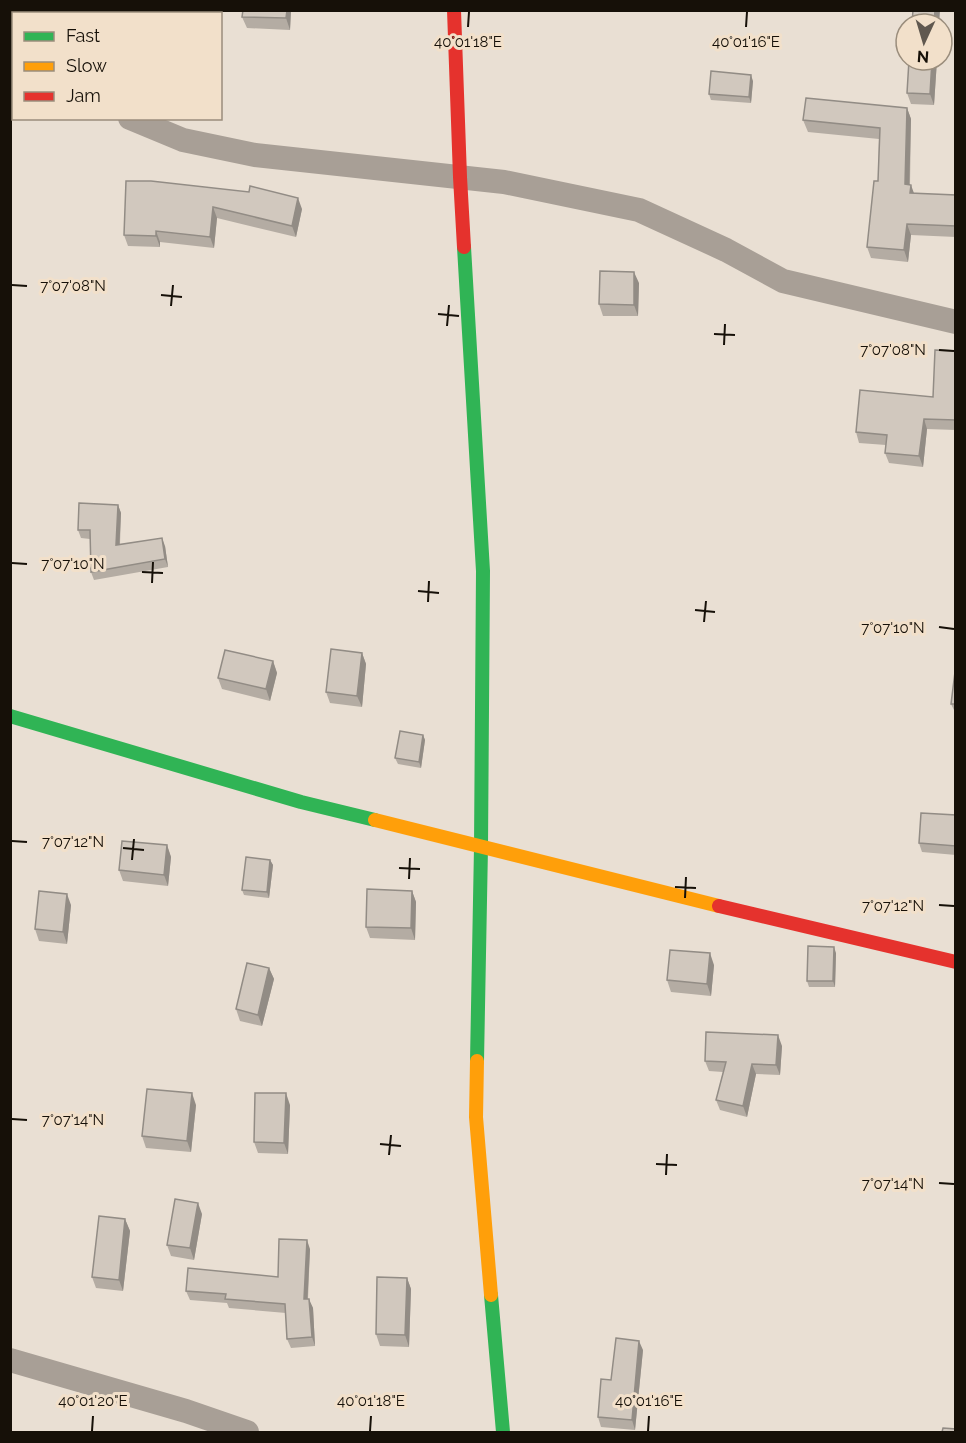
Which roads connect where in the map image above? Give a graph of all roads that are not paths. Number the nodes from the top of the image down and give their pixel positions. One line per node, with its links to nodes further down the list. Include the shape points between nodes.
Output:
1 (454, 10): 3 (street)
2 (135, 120): 3 (street, via 183,140 255,155)
3 (460, 177): 4 (street, via 504,182 639,210 783,281); 6 (street, via 483,571)
4 (956, 322)
5 (10, 716): 6 (street, via 301,802)
6 (481, 847): 7 (street); 10 (street, via 476,1117)
7 (956, 962)
8 (10, 1360): 9 (street)
9 (247, 1432)
10 (503, 1432)

